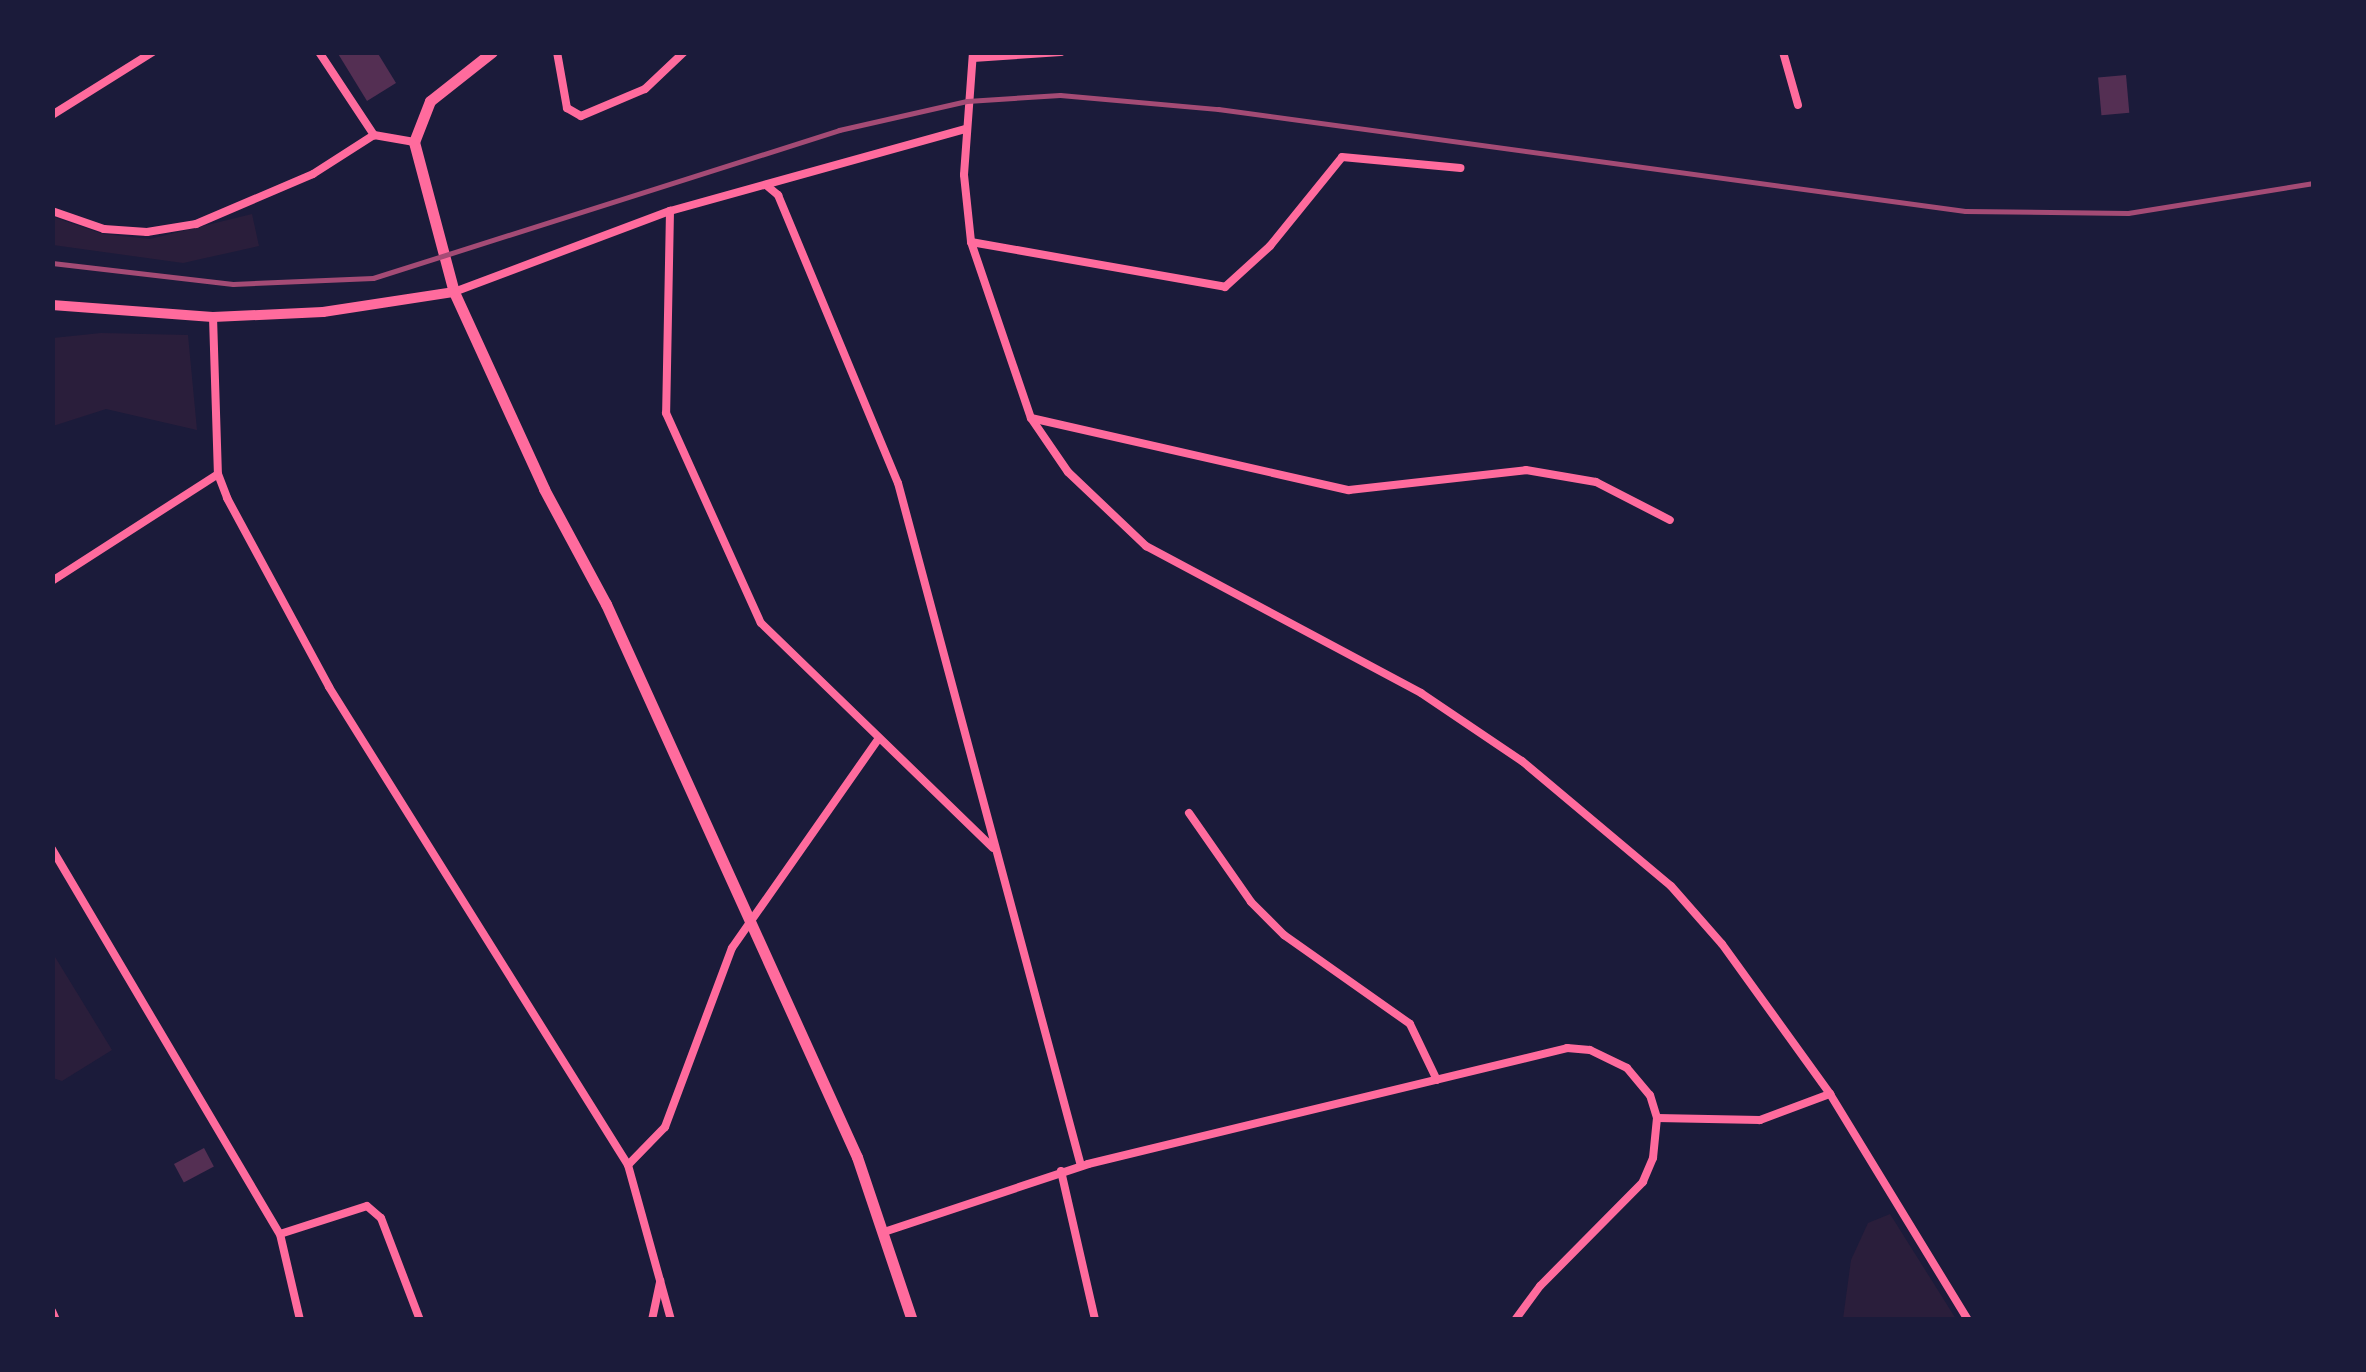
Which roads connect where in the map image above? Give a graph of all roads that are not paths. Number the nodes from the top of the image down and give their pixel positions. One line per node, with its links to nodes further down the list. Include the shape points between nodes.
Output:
1 (153, 52): 10 (street)
2 (319, 52): 12 (street)
3 (492, 52): 13 (main road, via 430,100)
4 (557, 52): 5 (street, via 567,108 581,116 646,89)
5 (684, 52)
6 (1061, 52): 8 (street)
7 (1783, 52): 9 (street)
8 (973, 55): 11 (street)
9 (1798, 105)
10 (52, 115)
11 (965, 129): 15 (street); 18 (street)
12 (374, 134): 13 (street); 16 (street, via 314,174 196,224 147,232 104,229)
13 (414, 142): 19 (main road)
14 (1460, 168): 18 (street, via 1342,157 1270,246 1225,288)
15 (766, 186): 17 (street); 28 (street, via 778,195 898,483)
16 (52, 211)
17 (670, 211): 19 (street); 26 (street, via 666,414 761,623)
18 (971, 242): 22 (street)
19 (454, 292): 21 (street, via 323,312); 30 (main road)
20 (52, 305): 21 (street)
21 (214, 317): 23 (street)
22 (1031, 418): 24 (street, via 1349,490 1526,470 1596,482); 32 (street, via 1068,472 1146,546 1422,692 1522,761 1656,874 1722,944)
23 (218, 474): 25 (street); 34 (street, via 329,687)
24 (1670, 520)
25 (52, 581)
26 (876, 741): 28 (street); 30 (street)
27 (1189, 813): 31 (street, via 1284,936 1410,1024)
28 (993, 848): 35 (street)
29 (52, 849): 38 (street)
30 (750, 917): 34 (street, via 708,1000 665,1127); 37 (main road)
31 (1437, 1080): 33 (street, via 1567,1048 1590,1050 1641,1082); 35 (street)
32 (1830, 1094): 33 (street, via 1760,1120); 49 (street)
33 (1657, 1118): 48 (street, via 1643,1182)
34 (628, 1165): 39 (street)
35 (1081, 1166): 36 (street)
36 (1061, 1172): 37 (street); 47 (street)
37 (887, 1231): 46 (main road)
38 (280, 1234): 42 (street); 43 (street, via 367,1206 381,1218)
39 (662, 1276): 44 (street); 45 (street)
40 (52, 1312): 41 (street)
41 (56, 1320)
42 (300, 1320)
43 (420, 1320)
44 (652, 1320)
45 (671, 1320)
46 (912, 1320)
47 (1095, 1320)
48 (1515, 1320)
49 (1968, 1320)

